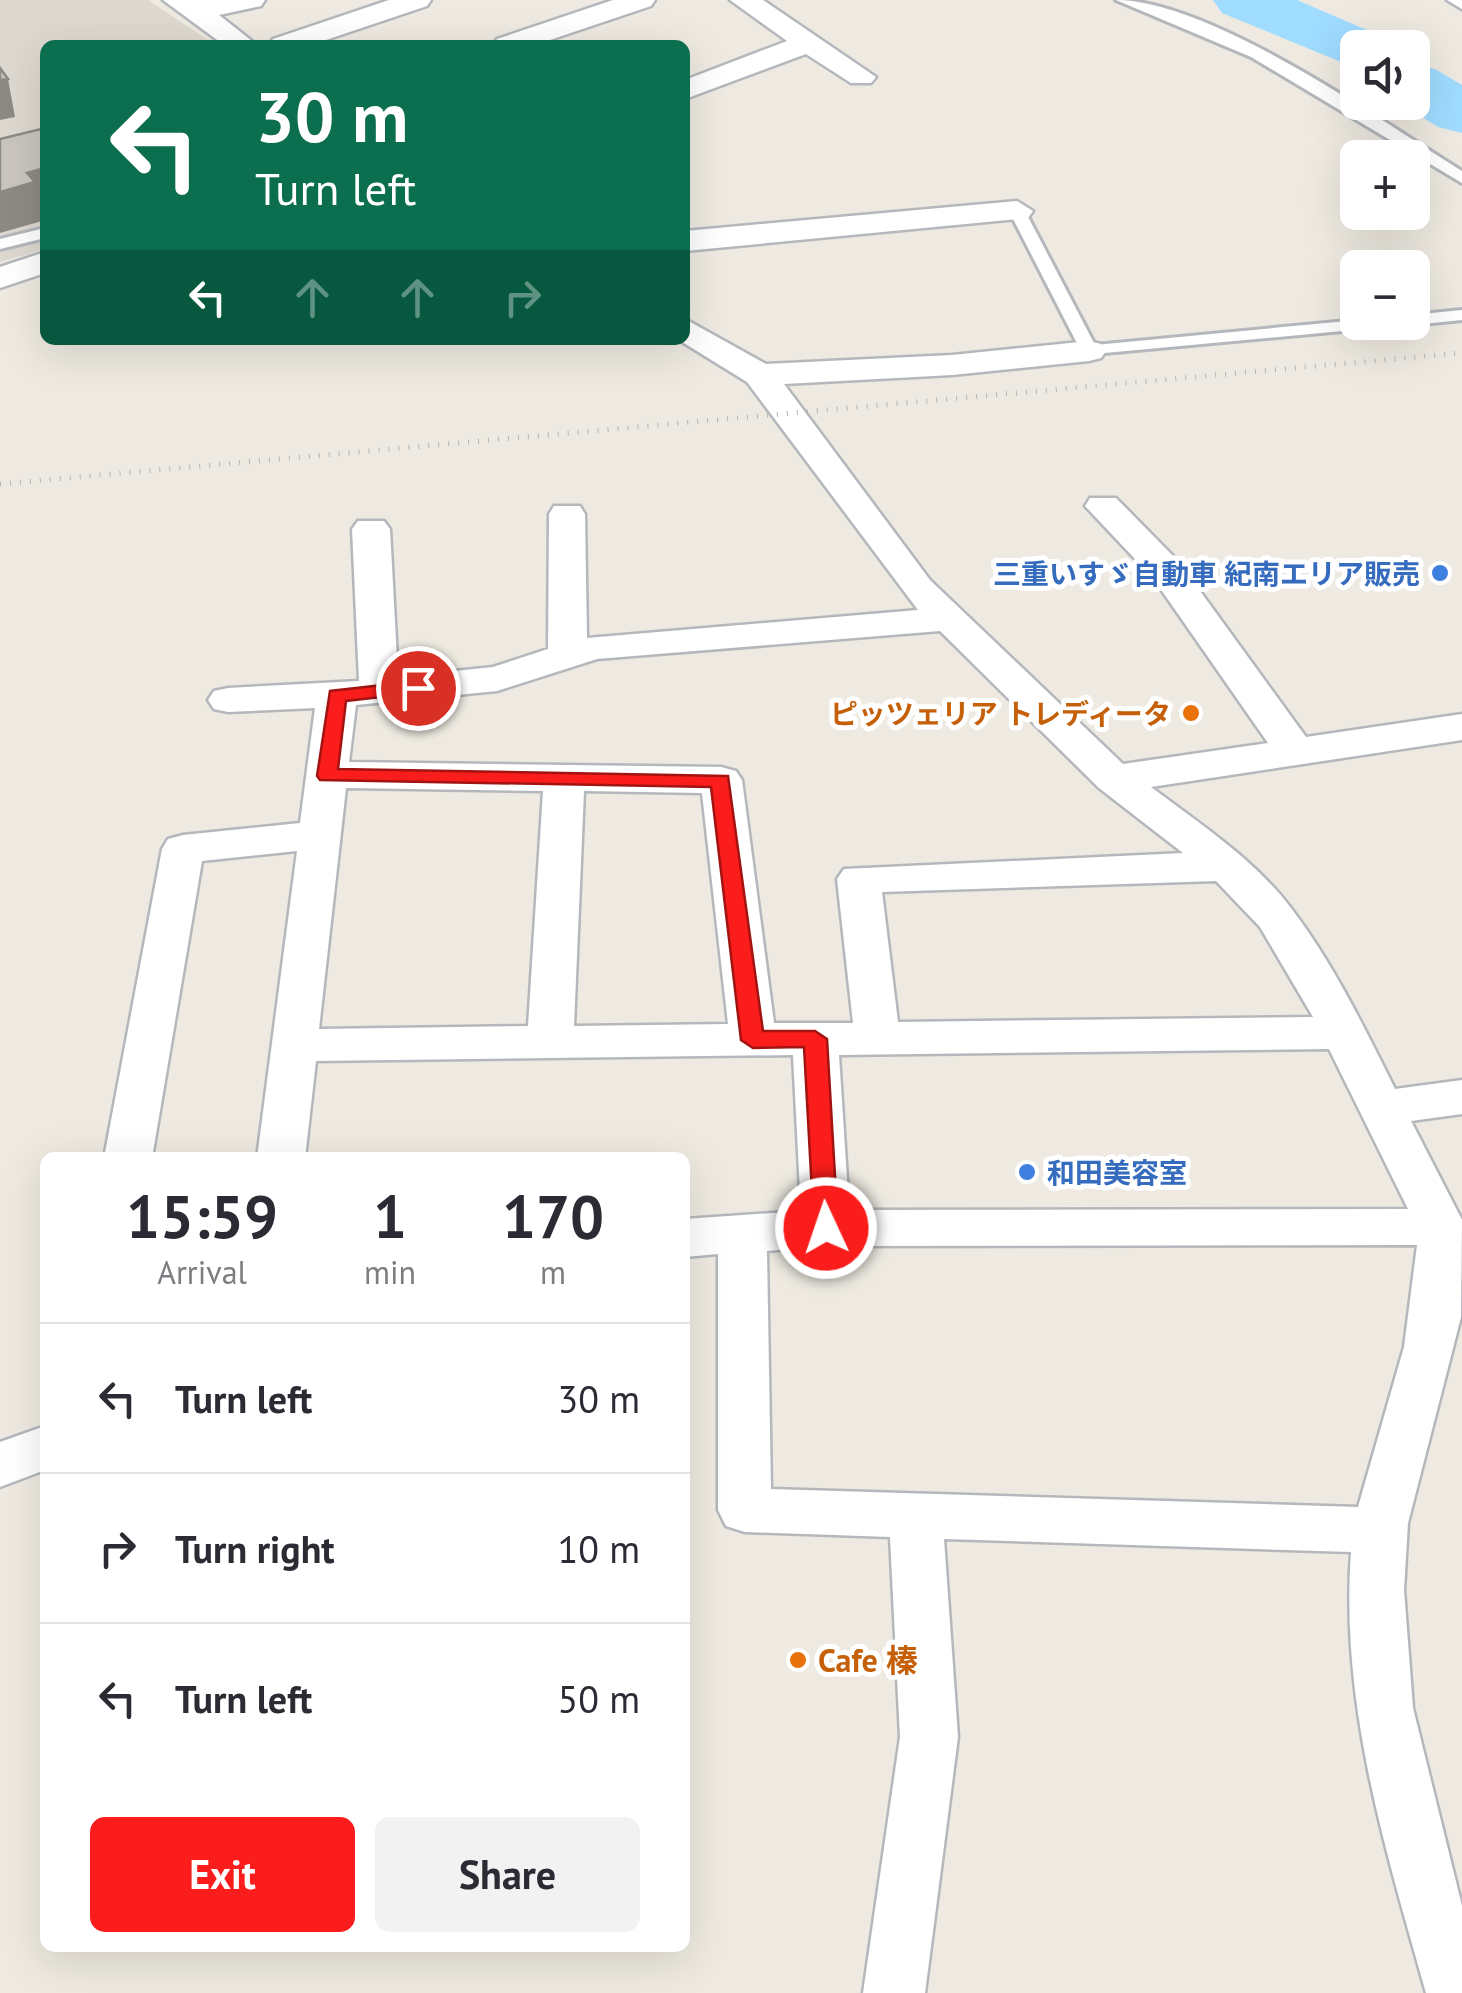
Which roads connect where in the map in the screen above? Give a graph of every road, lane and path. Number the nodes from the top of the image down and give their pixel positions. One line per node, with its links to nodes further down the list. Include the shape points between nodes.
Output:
1 (251, 0): 6 (street)
2 (417, 0): 8 (street)
3 (641, 0): 9 (street)
4 (744, 0): 10 (street)
5 (1122, 0): 13 (lane, via 1250,50)
6 (186, 6): 7 (street)
7 (236, 40)
8 (298, 40)
9 (523, 40)
10 (809, 43): 11 (street); 12 (street)
11 (860, 77)
12 (690, 88)
13 (1462, 178)
14 (1018, 211): 16 (street); 24 (lane)
15 (40, 233): 17 (lane)
16 (690, 241)
17 (0, 244)
18 (40, 264): 19 (street)
19 (0, 278)
20 (1462, 315): 21 (lane)
21 (1430, 318)
22 (1340, 326): 24 (lane)
23 (690, 332): 25 (street)
24 (1088, 351): 25 (street)
25 (759, 375): 29 (street, via 917,588)
26 (1103, 506): 34 (street, via 1166,570)
27 (568, 514): 30 (street)
28 (371, 530): 31 (street)
29 (950, 620): 30 (street, via 593,648); 37 (street)
30 (568, 656): 31 (street, via 497,679)
31 (358, 694): 32 (street); 35 (street)
32 (228, 700)
33 (1462, 727): 34 (street)
34 (1295, 752): 37 (street)
35 (327, 776): 36 (street); 38 (street)
36 (564, 778): 43 (street, via 721,780); 44 (street)
37 (1114, 779): 39 (street)
38 (320, 835): 45 (street); 48 (street, via 183,849)
39 (1226, 866): 40 (street, via 1275,918); 41 (street, via 859,879)
40 (1344, 1033): 41 (street); 47 (street)
41 (876, 1038): 42 (street)
42 (815, 1039): 43 (street); 51 (street)
43 (753, 1040): 44 (street)
44 (550, 1042): 45 (street)
45 (296, 1044): 49 (street)
46 (1462, 1098): 47 (street)
47 (1382, 1108): 50 (street)
48 (129, 1152)
49 (282, 1152)
50 (1442, 1227): 51 (street); 57 (street, via 1444,1266 1428,1356)
51 (826, 1228): 52 (street)
52 (742, 1234): 53 (street); 56 (street, via 746,1510)
53 (690, 1238)
54 (40, 1450): 55 (street)
55 (0, 1464)
56 (916, 1515): 57 (street); 58 (street, via 929,1737)
57 (1380, 1530): 59 (street, via 1382,1693 1397,1784)
58 (894, 1993)
59 (1456, 1993)

